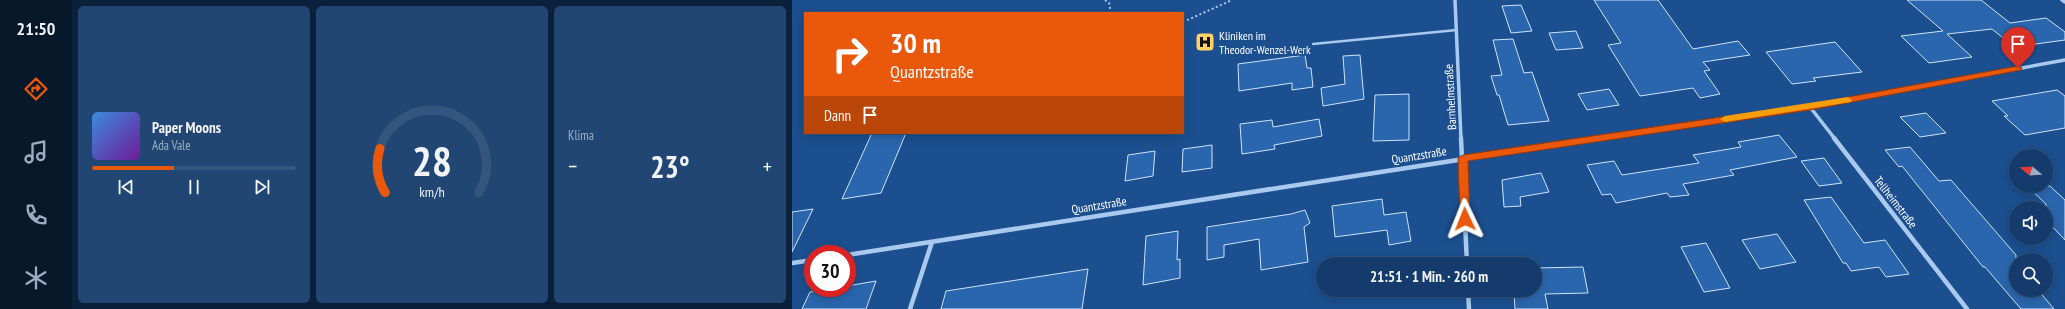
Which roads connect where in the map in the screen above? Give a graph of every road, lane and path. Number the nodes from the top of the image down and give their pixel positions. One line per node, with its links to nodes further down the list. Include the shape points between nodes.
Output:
1 (1105, 0): 6 (path, via 1109,3)
2 (1232, 0): 7 (path)
3 (1455, 0): 8 (street, Barnhelmstraße)
4 (2062, 0): 5 (street)
5 (2065, 2)
6 (1111, 12)
7 (1184, 22)
8 (1457, 30): 9 (lane); 12 (street, Barnhelmstraße)
9 (1313, 44)
10 (2065, 60): 11 (street, Quantzstraße)
11 (1810, 107): 12 (street, Quantzstraße); 21 (street, Tellheimstraße)
12 (1463, 158): 13 (street, Quantzstraße); 15 (street, Barnhelmstraße)
13 (932, 242): 14 (street, Quantzstraße); 19 (street)
14 (856, 254)
15 (1467, 257)
16 (804, 261): 17 (street)
17 (792, 263)
18 (1468, 297): 20 (street)
19 (910, 309)
20 (1469, 309)
21 (1967, 309)

